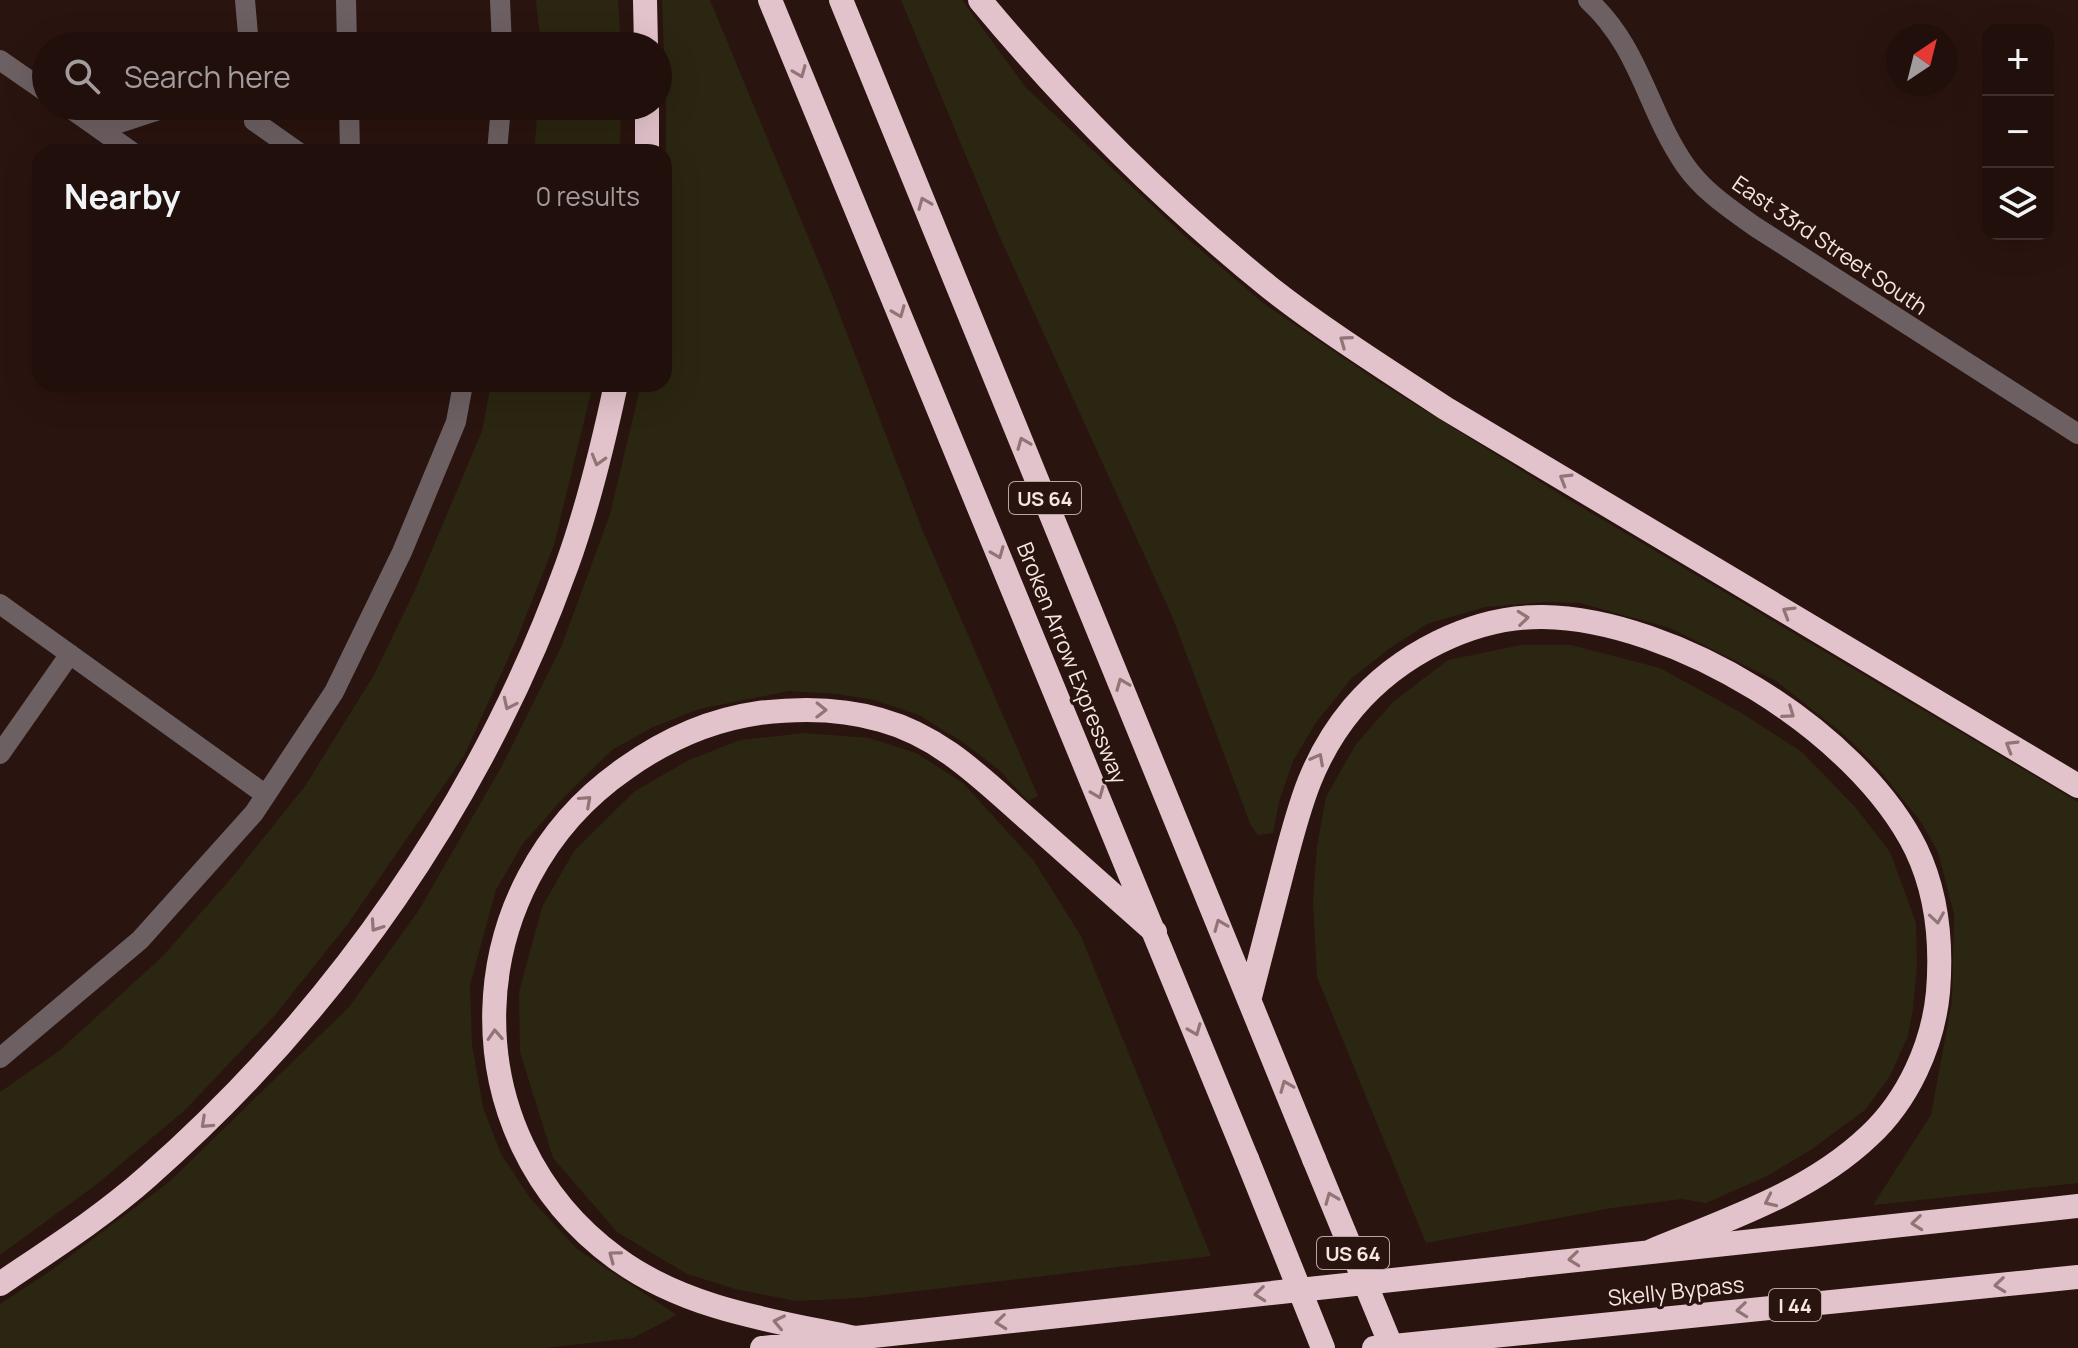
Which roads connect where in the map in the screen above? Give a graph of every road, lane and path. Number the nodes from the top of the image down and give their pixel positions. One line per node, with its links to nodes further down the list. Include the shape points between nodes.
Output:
1 (245, 0): 9 (street)
2 (346, 0): 10 (street)
3 (500, 0): 11 (street)
4 (645, 0): 12 (highway)
5 (770, 0): 35 (highway, Broken Arrow Expressway / US 64, one-way to 35)
6 (841, 0): 36 (highway, Broken Arrow Expressway / US 64, one-way to 6)
7 (980, 0): 33 (highway, one-way to 7, via 1445,408 1362,353 1272,288 1176,208 1085,120)
8 (1588, 0): 29 (street, East 33rd Street South, via 1619,33 1676,151 1712,196)
9 (248, 32)
10 (347, 32)
11 (501, 32)
12 (646, 32)
13 (0, 60): 14 (street)
14 (32, 82)
15 (88, 120): 21 (street)
16 (128, 120): 21 (street)
17 (254, 120): 23 (street)
18 (349, 120): 24 (street)
19 (500, 120): 25 (street)
20 (647, 120): 26 (highway)
21 (101, 129): 22 (street)
22 (121, 144)
23 (287, 144)
24 (350, 144)
25 (498, 144)
26 (647, 144)
27 (462, 392): 34 (street, via 456,422 402,552 334,692)
28 (614, 392): 41 (highway, one-way to 41, via 568,564 524,672 482,760 359,952 290,1036 145,1179)
29 (2078, 434)
30 (0, 604): 31 (street)
31 (70, 654): 32 (street); 34 (street)
32 (0, 754)
33 (2078, 786)
34 (266, 795): 37 (street, via 140,940)
35 (1155, 932): 42 (highway, one-way to 35, via 681,1296 615,1258 547,1189 504,1100 494,996 502,945 518,897 542,851 571,814 657,746 739,716 835,710 925,736 975,770); 44 (highway, Broken Arrow Expressway / US 64, one-way to 44, bridge)
36 (1250, 997): 39 (highway, one-way to 39, via 1300,802 1314,767 1356,704 1414,656 1452,635 1496,621 1587,621 1701,658 1758,690 1855,766 1916,849 1933,896 1941,949 1936,1015 1903,1095 1872,1134 1838,1163 1774,1200); 46 (highway, Broken Arrow Expressway / US 64, one-way to 36, bridge)
37 (0, 1058)
38 (2078, 1206): 39 (highway, one-way to 39)
39 (1651, 1251): 42 (highway, one-way to 42)
40 (2078, 1277): 45 (highway, Skelly Bypass / I 44, one-way to 45)
41 (0, 1284)
42 (855, 1338): 43 (highway)
43 (762, 1348)
44 (1323, 1348)
45 (1374, 1348)
46 (1392, 1348)

